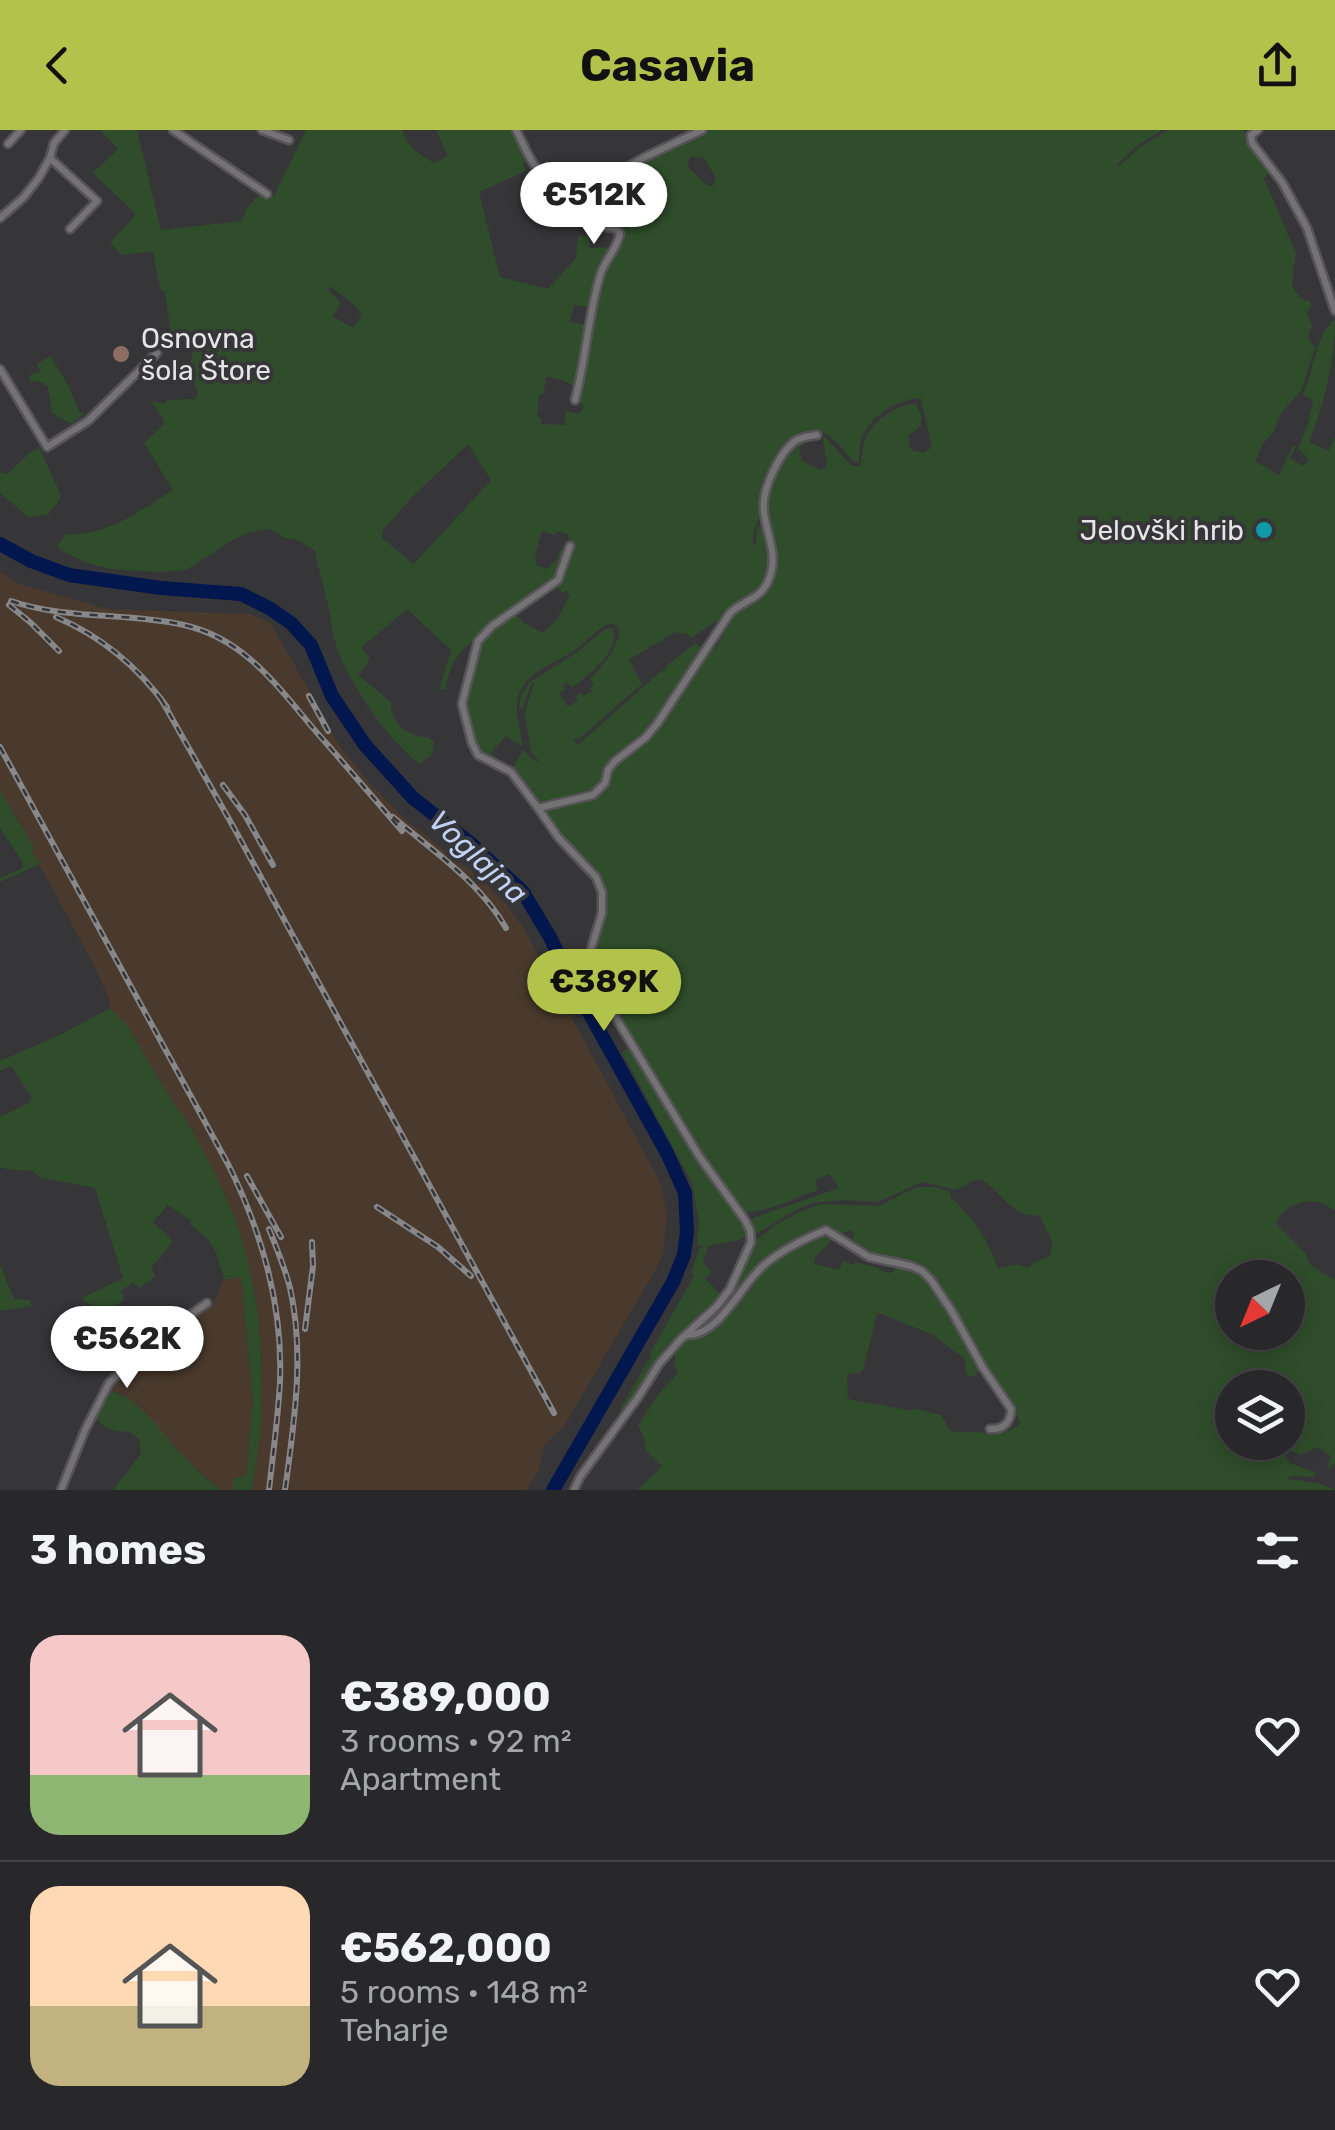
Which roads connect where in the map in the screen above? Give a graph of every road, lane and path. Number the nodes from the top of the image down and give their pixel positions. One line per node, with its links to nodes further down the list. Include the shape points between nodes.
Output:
1 (22, 130): 9 (street)
2 (65, 130): 10 (street)
3 (172, 130): 11 (street)
4 (262, 130): 8 (street)
5 (516, 130): 12 (street, via 538,172)
6 (702, 130): 12 (street)
7 (1258, 130): 15 (street, via 1252,142 1307,228)
8 (289, 140)
9 (8, 144)
10 (50, 158): 13 (street); 14 (street, via 97,201)
11 (267, 194)
12 (578, 194): 18 (street, via 596,222 620,233 601,270)
13 (0, 218)
14 (70, 229)
15 (1335, 312)
16 (157, 353): 17 (street, via 88,420 47,447)
17 (0, 369)
18 (574, 400)
19 (816, 435): 21 (street, via 797,439 782,454 767,491 763,506 774,548 769,582 730,614 657,724 614,761 601,788)
20 (570, 546): 21 (street, via 558,580 478,641 462,704 478,755 511,772)
21 (538, 808): 23 (street, via 602,892 588,959 598,988 750,1230 730,1290)
22 (208, 1303): 25 (street, via 146,1347 110,1383)
23 (686, 1335): 24 (street, via 699,1334 718,1318 779,1254 826,1230 868,1257 911,1266 931,1280 1011,1409 1003,1427); 26 (street, via 658,1364)
24 (990, 1429)
25 (62, 1490)
26 (574, 1490)

